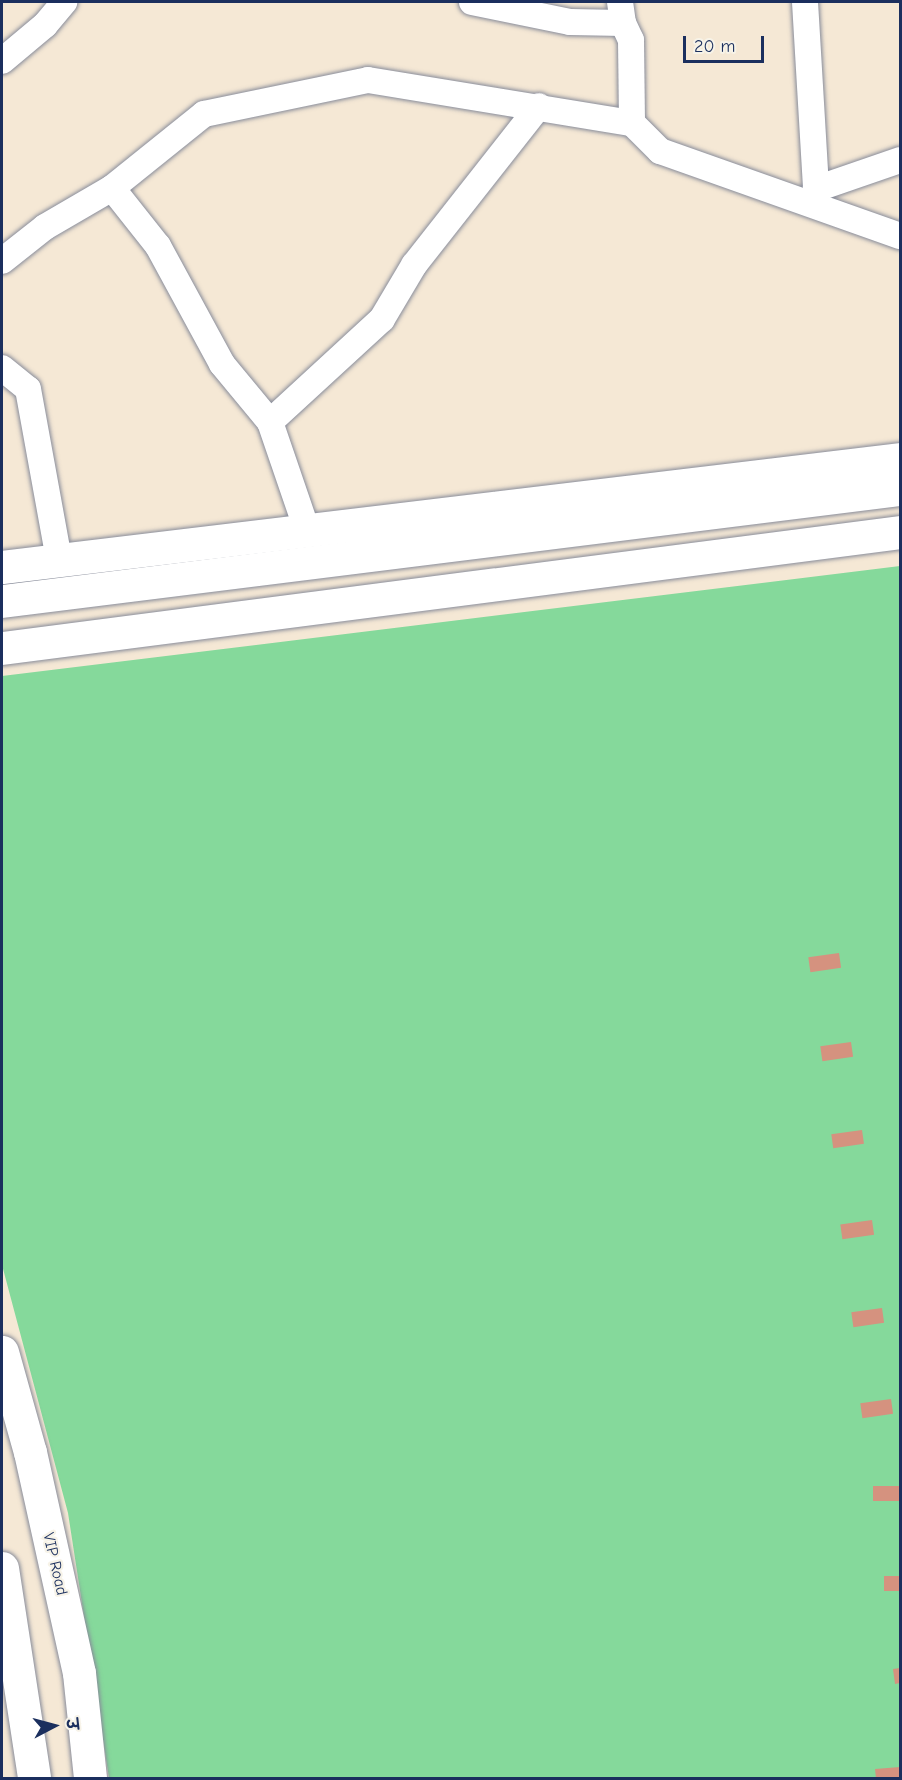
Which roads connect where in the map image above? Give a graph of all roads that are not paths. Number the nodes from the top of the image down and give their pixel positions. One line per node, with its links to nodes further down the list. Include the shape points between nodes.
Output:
1 (64, 2): 5 (street, via 45,25)
2 (472, 2): 4 (street, via 570,22)
3 (806, 2): 10 (street)
4 (622, 12): 7 (street, via 631,40)
5 (2, 61)
6 (539, 106): 7 (street); 9 (street, via 368,80 204,114); 14 (street, via 414,265 382,319)
7 (632, 123): 10 (street, via 660,151)
8 (900, 160): 10 (street)
9 (112, 188): 12 (street, via 45,227); 14 (street, via 158,246 222,364)
10 (815, 198): 11 (street)
11 (900, 236)
12 (2, 261)
13 (2, 368): 19 (street, via 28,389)
14 (270, 422): 17 (street)
15 (900, 459): 17 (street)
16 (900, 489): 21 (street)
17 (307, 530): 19 (street)
18 (900, 532): 22 (street)
19 (59, 560): 20 (street)
20 (2, 567)
21 (2, 601)
22 (2, 648)
23 (2, 1352): 26 (street, VIP Road, via 30,1452 79,1673)
24 (2, 1568): 25 (street)
25 (34, 1779)
26 (90, 1779)

